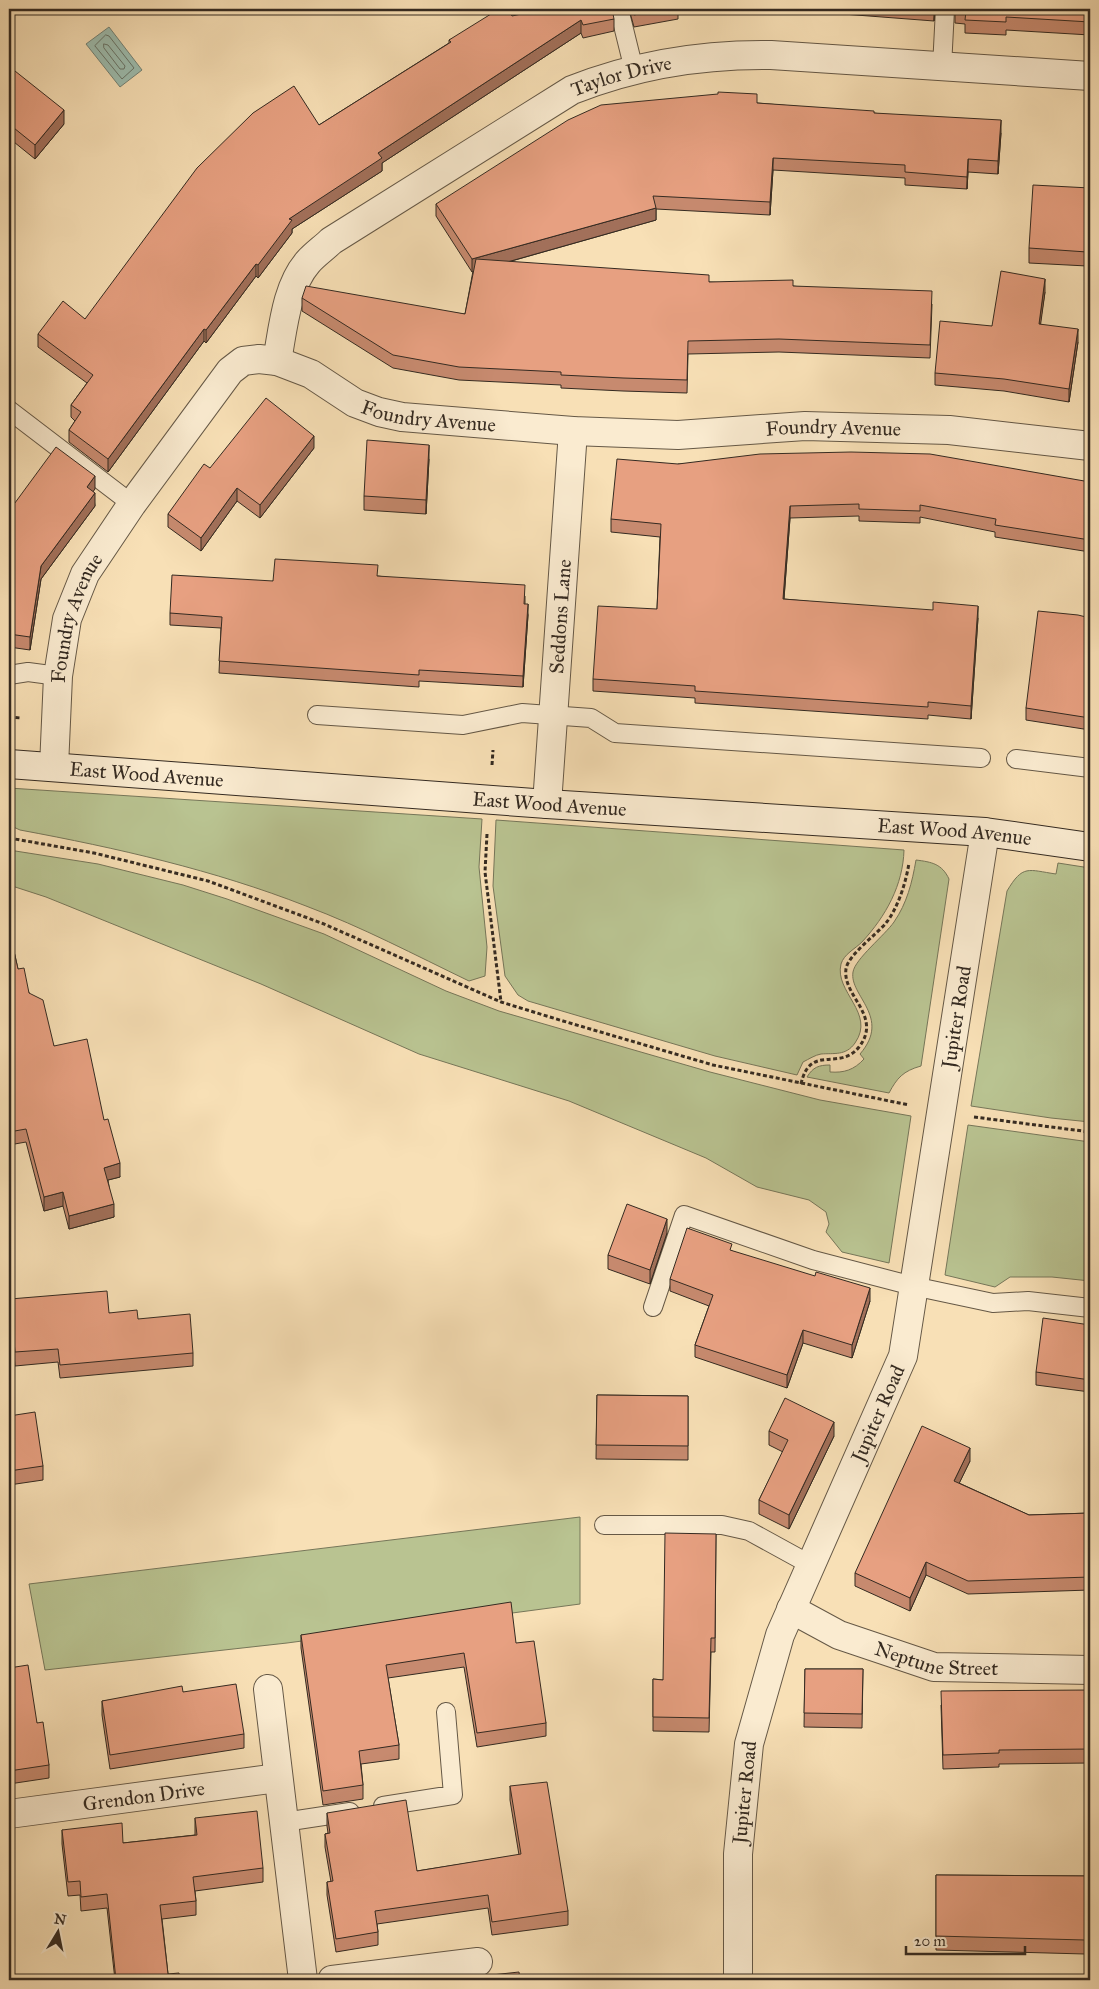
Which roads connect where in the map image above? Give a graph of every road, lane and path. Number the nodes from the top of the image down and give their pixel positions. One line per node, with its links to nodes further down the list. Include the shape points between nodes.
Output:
1 (619, 9): 4 (lane)
2 (945, 9): 3 (lane)
3 (942, 67): 4 (street, Taylor Drive, via 736,54); 5 (street, Taylor Drive)
4 (634, 70): 6 (street, Taylor Drive, via 572,90 332,242 308,262 296,283)
5 (1090, 76)
6 (277, 361): 8 (street, Foundry Avenue, via 311,374 355,403 378,412 402,417); 10 (street, Foundry Avenue, via 243,361 230,371)
7 (9, 410): 10 (lane)
8 (573, 431): 9 (street, Foundry Avenue, via 678,435 806,426 949,430); 14 (street, Seddons Lane)
9 (1090, 446)
10 (132, 504): 12 (street, Foundry Avenue, via 85,574 67,619)
11 (9, 674): 12 (lane, via 28,672)
12 (58, 676): 19 (street, Foundry Avenue)
13 (317, 715): 14 (lane, via 462,725 522,713)
14 (553, 716): 16 (lane, via 591,718 614,733); 22 (street, Seddons Lane)
15 (493, 750): 21 (path)
16 (981, 758)
17 (1016, 759): 20 (lane)
18 (9, 764): 19 (street, East Wood Avenue)
19 (54, 768): 22 (street, East Wood Avenue)
20 (1090, 768)
21 (491, 772)
22 (548, 804): 24 (street, East Wood Avenue)
23 (488, 832): 28 (path, via 485,872)
24 (985, 832): 26 (street, East Wood Avenue); 33 (street, Jupiter Road)
25 (9, 838): 28 (path, via 94,853 208,881 324,924)
26 (1090, 848)
27 (910, 854): 29 (path, via 899,897 887,922 846,968 846,978 862,1006 866,1021 859,1046 850,1055 814,1061 806,1068)
28 (501, 1002): 29 (path, via 712,1065)
29 (801, 1084): 30 (path)
30 (910, 1106)
31 (968, 1116): 32 (path)
32 (1090, 1132)
33 (913, 1286): 34 (lane, via 813,1260 684,1215); 35 (lane, via 993,1303 1028,1301); 37 (street, Jupiter Road, via 902,1356)
34 (652, 1307)
35 (1090, 1308)
36 (604, 1525): 37 (lane, via 722,1525 749,1531)
37 (811, 1565): 38 (street, Jupiter Road)
38 (791, 1609): 39 (street, Neptune Street, via 839,1635 934,1667); 49 (street, Jupiter Road, via 780,1635 749,1744 738,1854)
39 (1090, 1670)
40 (268, 1689): 42 (street)
41 (446, 1712): 44 (lane, via 453,1795)
42 (278, 1778): 43 (street, Grendon Drive); 44 (street)
43 (9, 1814)
44 (284, 1822): 47 (street)
45 (478, 1962): 46 (street)
46 (416, 1976): 48 (street)
47 (303, 1980)
48 (332, 1980)
49 (738, 1980)

